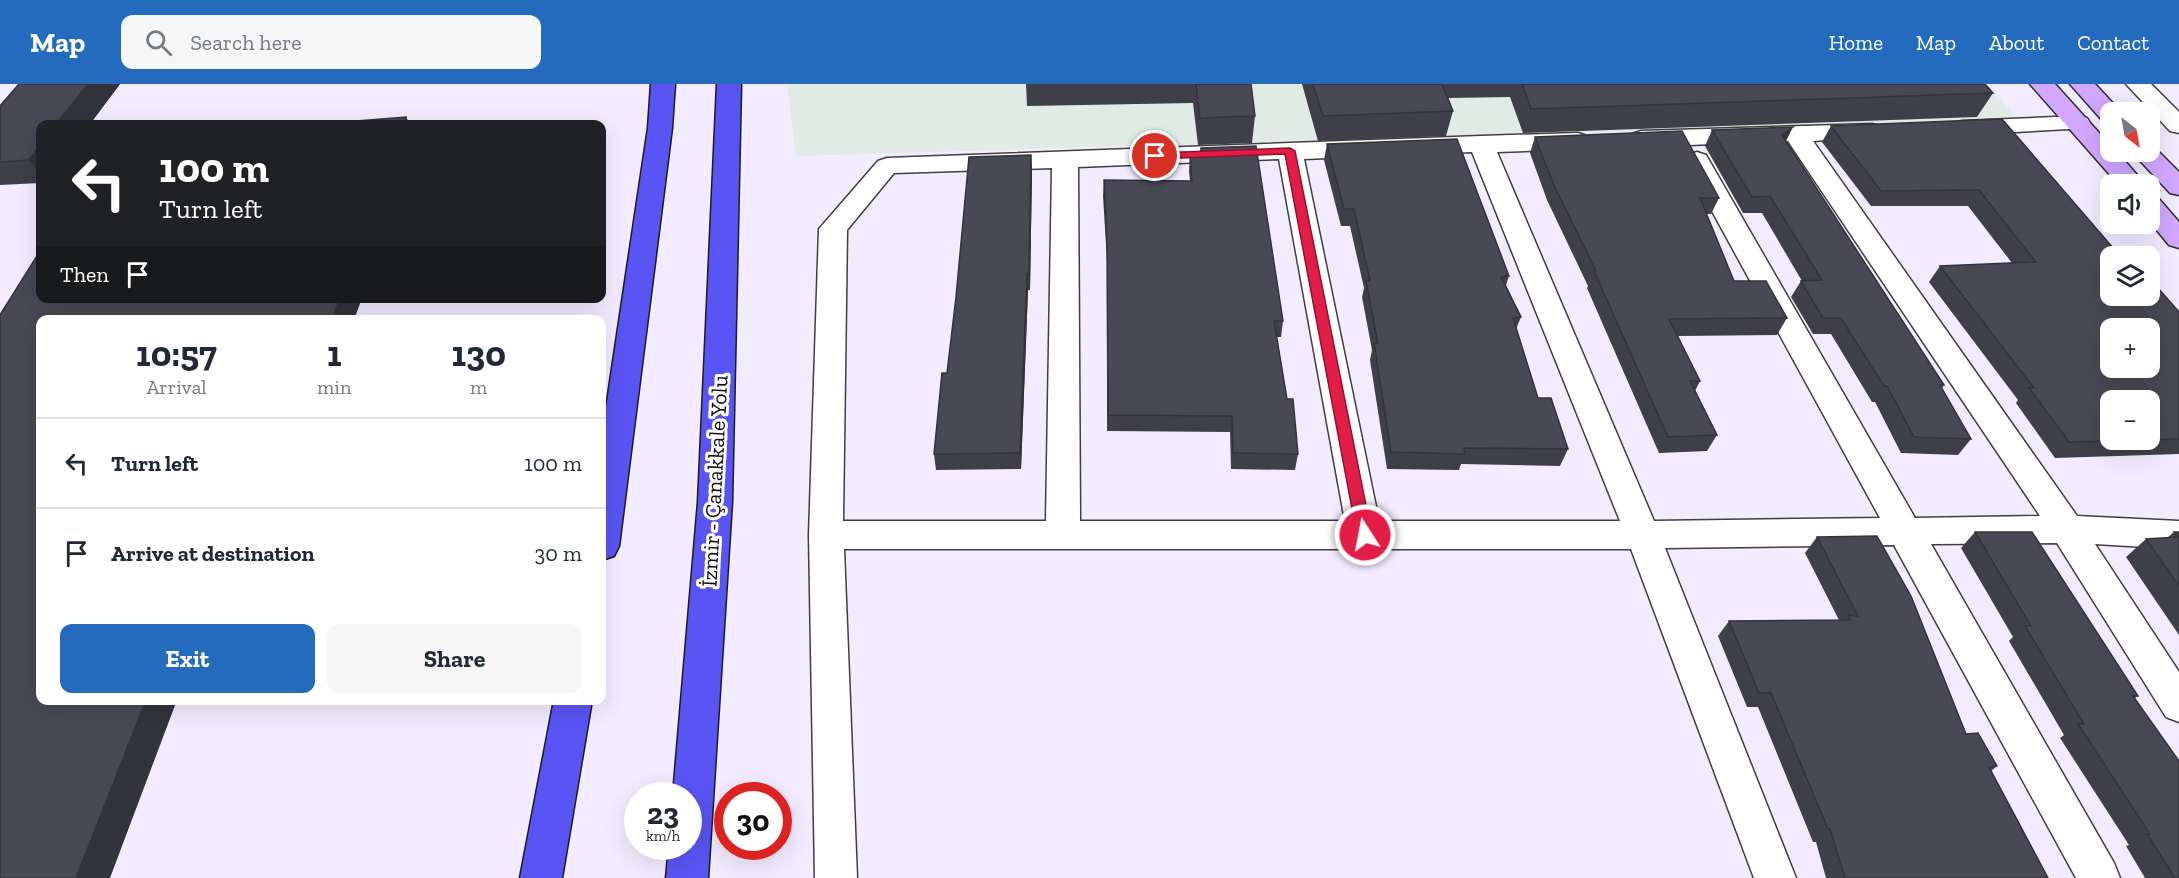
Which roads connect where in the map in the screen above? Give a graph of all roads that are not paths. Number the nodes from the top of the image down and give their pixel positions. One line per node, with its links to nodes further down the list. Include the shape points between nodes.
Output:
1 (663, 84): 21 (highway)
2 (729, 84): 32 (highway, İzmir - Çanakkale Yolu, via 715,502)
3 (2042, 84): 7 (main road)
4 (2082, 84): 6 (main road)
5 (2138, 84): 8 (street)
6 (2100, 103)
7 (2079, 123): 9 (street); 17 (main road)
8 (2179, 126)
9 (1937, 129)
10 (1902, 130): 11 (street)
11 (1796, 134): 12 (street); 22 (street)
12 (1684, 138): 13 (street); 23 (street)
13 (1481, 144): 14 (street); 27 (street)
14 (1290, 151): 15 (street); 26 (street)
15 (1065, 159): 24 (street, via 887,166 833,229); 25 (street)
16 (2155, 162): 18 (main road)
17 (2123, 174)
18 (2179, 187)
19 (2160, 217): 20 (main road)
20 (2179, 239)
21 (606, 517)
22 (2067, 529): 23 (street); 28 (street); 30 (street)
23 (1905, 530): 27 (street); 35 (street)
24 (826, 535): 25 (street); 33 (street)
25 (1063, 535): 26 (street)
26 (1365, 535): 27 (street)
27 (1643, 535): 34 (street)
28 (2179, 535)
29 (572, 705): 31 (highway)
30 (2179, 705)
31 (541, 878)
32 (687, 878)
33 (836, 878)
34 (1774, 878)
35 (2099, 878)

